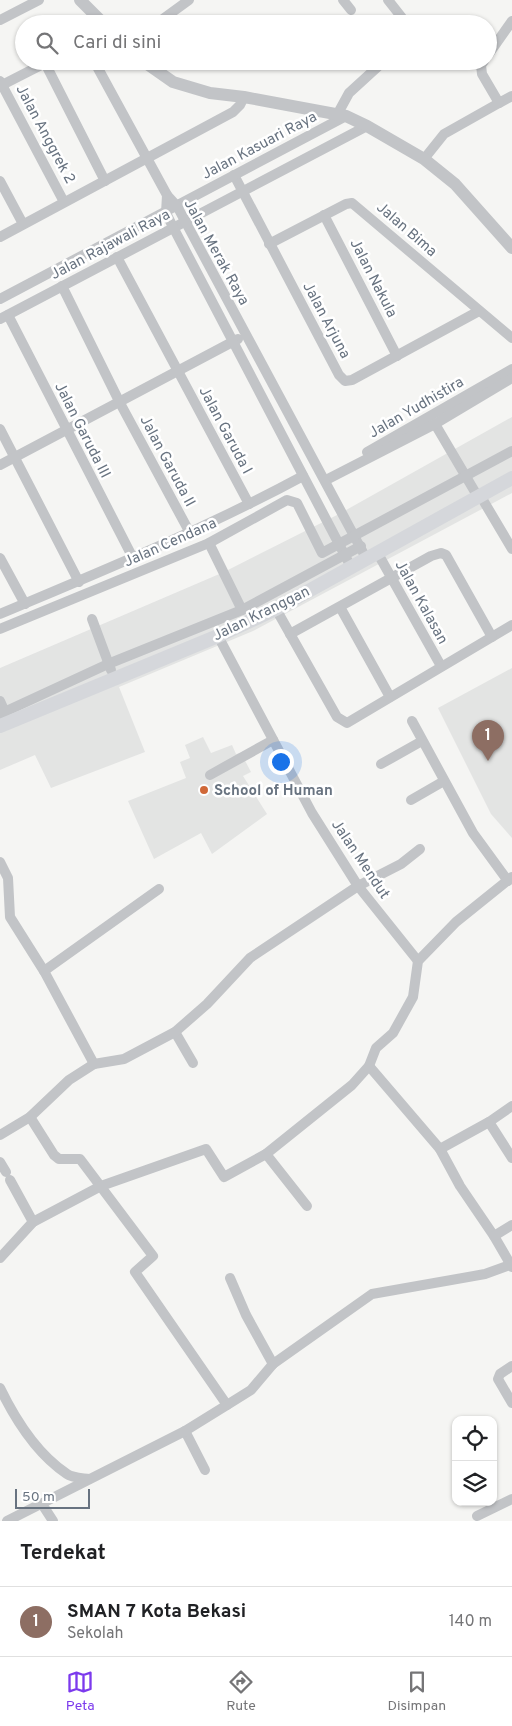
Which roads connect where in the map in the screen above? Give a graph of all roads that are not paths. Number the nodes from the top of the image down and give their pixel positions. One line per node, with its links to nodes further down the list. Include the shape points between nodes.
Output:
1 (39, 0): 10 (street)
2 (80, 0): 7 (street)
3 (189, 0): 8 (street)
4 (343, 0): 6 (street)
5 (388, 0): 9 (street)
6 (351, 10)
7 (95, 15)
8 (168, 15)
9 (400, 15)
10 (0, 20)
11 (512, 22): 12 (street)
12 (497, 43)
13 (30, 70): 19 (street)
14 (51, 70): 29 (street)
15 (99, 70): 25 (street)
16 (156, 70): 21 (street, via 173,82 210,93)
17 (374, 70): 23 (street, via 348,93)
18 (482, 70): 22 (street)
19 (1, 84): 32 (street, Jalan Anggrek 2)
20 (512, 96): 22 (street)
21 (244, 97): 23 (street); 25 (street, via 233,112)
22 (500, 103): 26 (street, via 444,134)
23 (342, 116): 24 (street); 27 (street, Jalan Kasuari Raya)
24 (367, 126): 26 (street); 30 (street, Jalan Rajawali Raya)
25 (148, 158): 29 (street); 31 (street)
26 (424, 159): 41 (street, via 455,184)
27 (234, 175): 30 (street, Jalan Arjuna); 33 (street, Jalan Kasuari Raya)
28 (0, 181): 37 (street)
29 (105, 181): 32 (street)
30 (242, 190): 36 (street, Jalan Rajawali Raya); 40 (street, Jalan Arjuna)
31 (167, 196): 33 (street, Jalan Merak Raya); 34 (street, Jalan Merak Raya)
32 (64, 202): 37 (street)
33 (177, 206): 34 (street, Jalan Kasuari Raya); 36 (street, Jalan Merak Raya)
34 (166, 213): 38 (street, Jalan Merak Raya); 44 (street, Jalan Kasuari Raya)
35 (324, 215): 40 (street, Jalan Bima); 45 (street, Jalan Bima, via 349,203 358,206); 50 (street, Jalan Nakula)
36 (184, 221): 38 (street, Jalan Rajawali Raya); 47 (street, Jalan Merak Raya)
37 (23, 224): 39 (street)
38 (173, 228): 42 (street, Jalan Rajawali Raya); 49 (street, Jalan Merak Raya)
39 (0, 236)
40 (270, 244): 50 (street, Jalan Arjuna, via 341,378 352,380)
41 (512, 248)
42 (117, 257): 43 (street, Jalan Rajawali Raya); 52 (street, Jalan Garuda I)
43 (62, 286): 46 (street, Jalan Rajawali Raya); 54 (street, Jalan Garuda II)
44 (0, 300)
45 (479, 311): 48 (street, Jalan Bima); 50 (street, Jalan Arjuna)
46 (4, 317): 57 (street, Jalan Garuda III)
47 (245, 336): 49 (street); 65 (street, Jalan Merak Raya)
48 (512, 338)
49 (232, 342): 52 (street); 62 (street, Jalan Merak Raya)
50 (397, 356)
51 (512, 369): 61 (street, Jalan Yudhistira)
52 (177, 370): 54 (street); 67 (street, Jalan Garuda I)
53 (512, 378): 55 (street)
54 (120, 403): 57 (street); 68 (street, Jalan Garuda II)
55 (435, 424): 63 (street); 65 (street)
56 (0, 429): 59 (street)
57 (66, 430): 59 (street); 75 (street, Jalan Garuda III)
58 (512, 451): 63 (street)
59 (15, 458): 60 (street); 78 (street)
60 (0, 465)
61 (335, 470)
62 (303, 476): 67 (street); 71 (street, Jalan Merak Raya)
63 (467, 477): 66 (street); 69 (street)
64 (512, 478): 66 (main road, Jalan Kranggan)
65 (326, 480): 69 (street, Jalan Merak Raya)
66 (479, 496): 72 (street); 73 (main road, Jalan Kranggan)
67 (249, 504): 68 (street)
68 (190, 533): 75 (street)
69 (356, 536): 71 (street); 73 (street, Jalan Merak Raya)
70 (209, 543): 71 (street, Jalan Cendana, via 289,500 297,503 322,553); 82 (street); 86 (street, Jalan Cendana)
71 (339, 544): 76 (street, Jalan Merak Raya)
72 (512, 549)
73 (368, 552): 76 (main road, Jalan Kranggan); 77 (street, Jalan Kalasan)
74 (0, 558): 79 (street)
75 (133, 558): 78 (street)
76 (348, 561): 81 (main road, Jalan Kranggan); 82 (street)
77 (391, 578): 80 (street); 89 (street, via 431,556 446,555); 91 (street, Jalan Kalasan)
78 (79, 582): 79 (street)
79 (25, 604): 83 (street)
80 (340, 607): 87 (street); 93 (street)
81 (276, 609): 87 (street); 88 (main road, Jalan Kranggan)
82 (242, 610): 90 (street)
83 (0, 614)
84 (92, 619): 90 (street)
85 (512, 625): 89 (street)
86 (0, 629)
87 (290, 634): 93 (street, via 340,720 347,723)
88 (218, 636): 92 (main road, Jalan Kranggan); 98 (street, Jalan Mendut)
89 (492, 637): 91 (street)
90 (108, 664): 92 (street); 95 (street)
91 (441, 666): 93 (street)
92 (114, 678): 97 (main road, Jalan Kranggan)
93 (390, 697)
94 (0, 700): 95 (street)
95 (2, 713)
96 (412, 721): 99 (street)
97 (0, 726)
98 (272, 740): 101 (street); 107 (street, Jalan Mendut, via 312,813)
99 (422, 741): 100 (street); 102 (street)
100 (381, 764)
101 (210, 775)
102 (444, 781): 103 (street); 106 (street, via 473,833)
103 (411, 800)
104 (420, 849): 107 (street, via 401,864)
105 (0, 862): 110 (street, via 8,878 10,917)
106 (510, 879): 109 (street, via 456,922)
107 (358, 886): 109 (street, Jalan Mendut); 111 (street, via 250,958 207,1004)
108 (159, 889): 110 (street)
109 (418, 961): 114 (street, via 414,998 393,1032 376,1048)
110 (44, 971): 113 (street)
111 (175, 1032): 112 (street); 113 (street, via 124,1059)
112 (193, 1063)
113 (94, 1064): 116 (street, via 69,1080)
114 (369, 1066): 119 (street); 120 (street, via 352,1085)
115 (512, 1106): 117 (street)
116 (30, 1117): 118 (street); 123 (street, via 54,1155 59,1159 80,1159)
117 (489, 1122): 119 (street); 121 (street)
118 (0, 1135)
119 (440, 1149): 127 (street, via 460,1186)
120 (266, 1154): 123 (street, via 228,1177 224,1176 206,1149); 124 (street)
121 (512, 1158)
122 (0, 1162): 125 (street)
123 (101, 1186): 125 (street); 135 (street, via 153,1256 135,1272)
124 (307, 1206)
125 (33, 1222): 128 (street)
126 (512, 1225): 127 (street)
127 (494, 1236): 129 (street)
128 (0, 1258)
129 (511, 1266): 131 (street, via 485,1274 372,1294)
130 (230, 1278): 131 (street)
131 (273, 1364): 135 (street, via 251,1390)
132 (512, 1366): 134 (street, via 498,1379)
133 (0, 1388): 138 (street, via 29,1438 68,1475)
134 (512, 1403)
135 (227, 1404): 136 (street)
136 (185, 1431): 137 (street); 138 (street)
137 (205, 1470)
138 (89, 1479): 140 (street)
139 (512, 1498): 141 (street)
140 (42, 1504): 142 (street); 143 (street)
141 (477, 1516)
142 (6, 1521)
143 (53, 1521)

